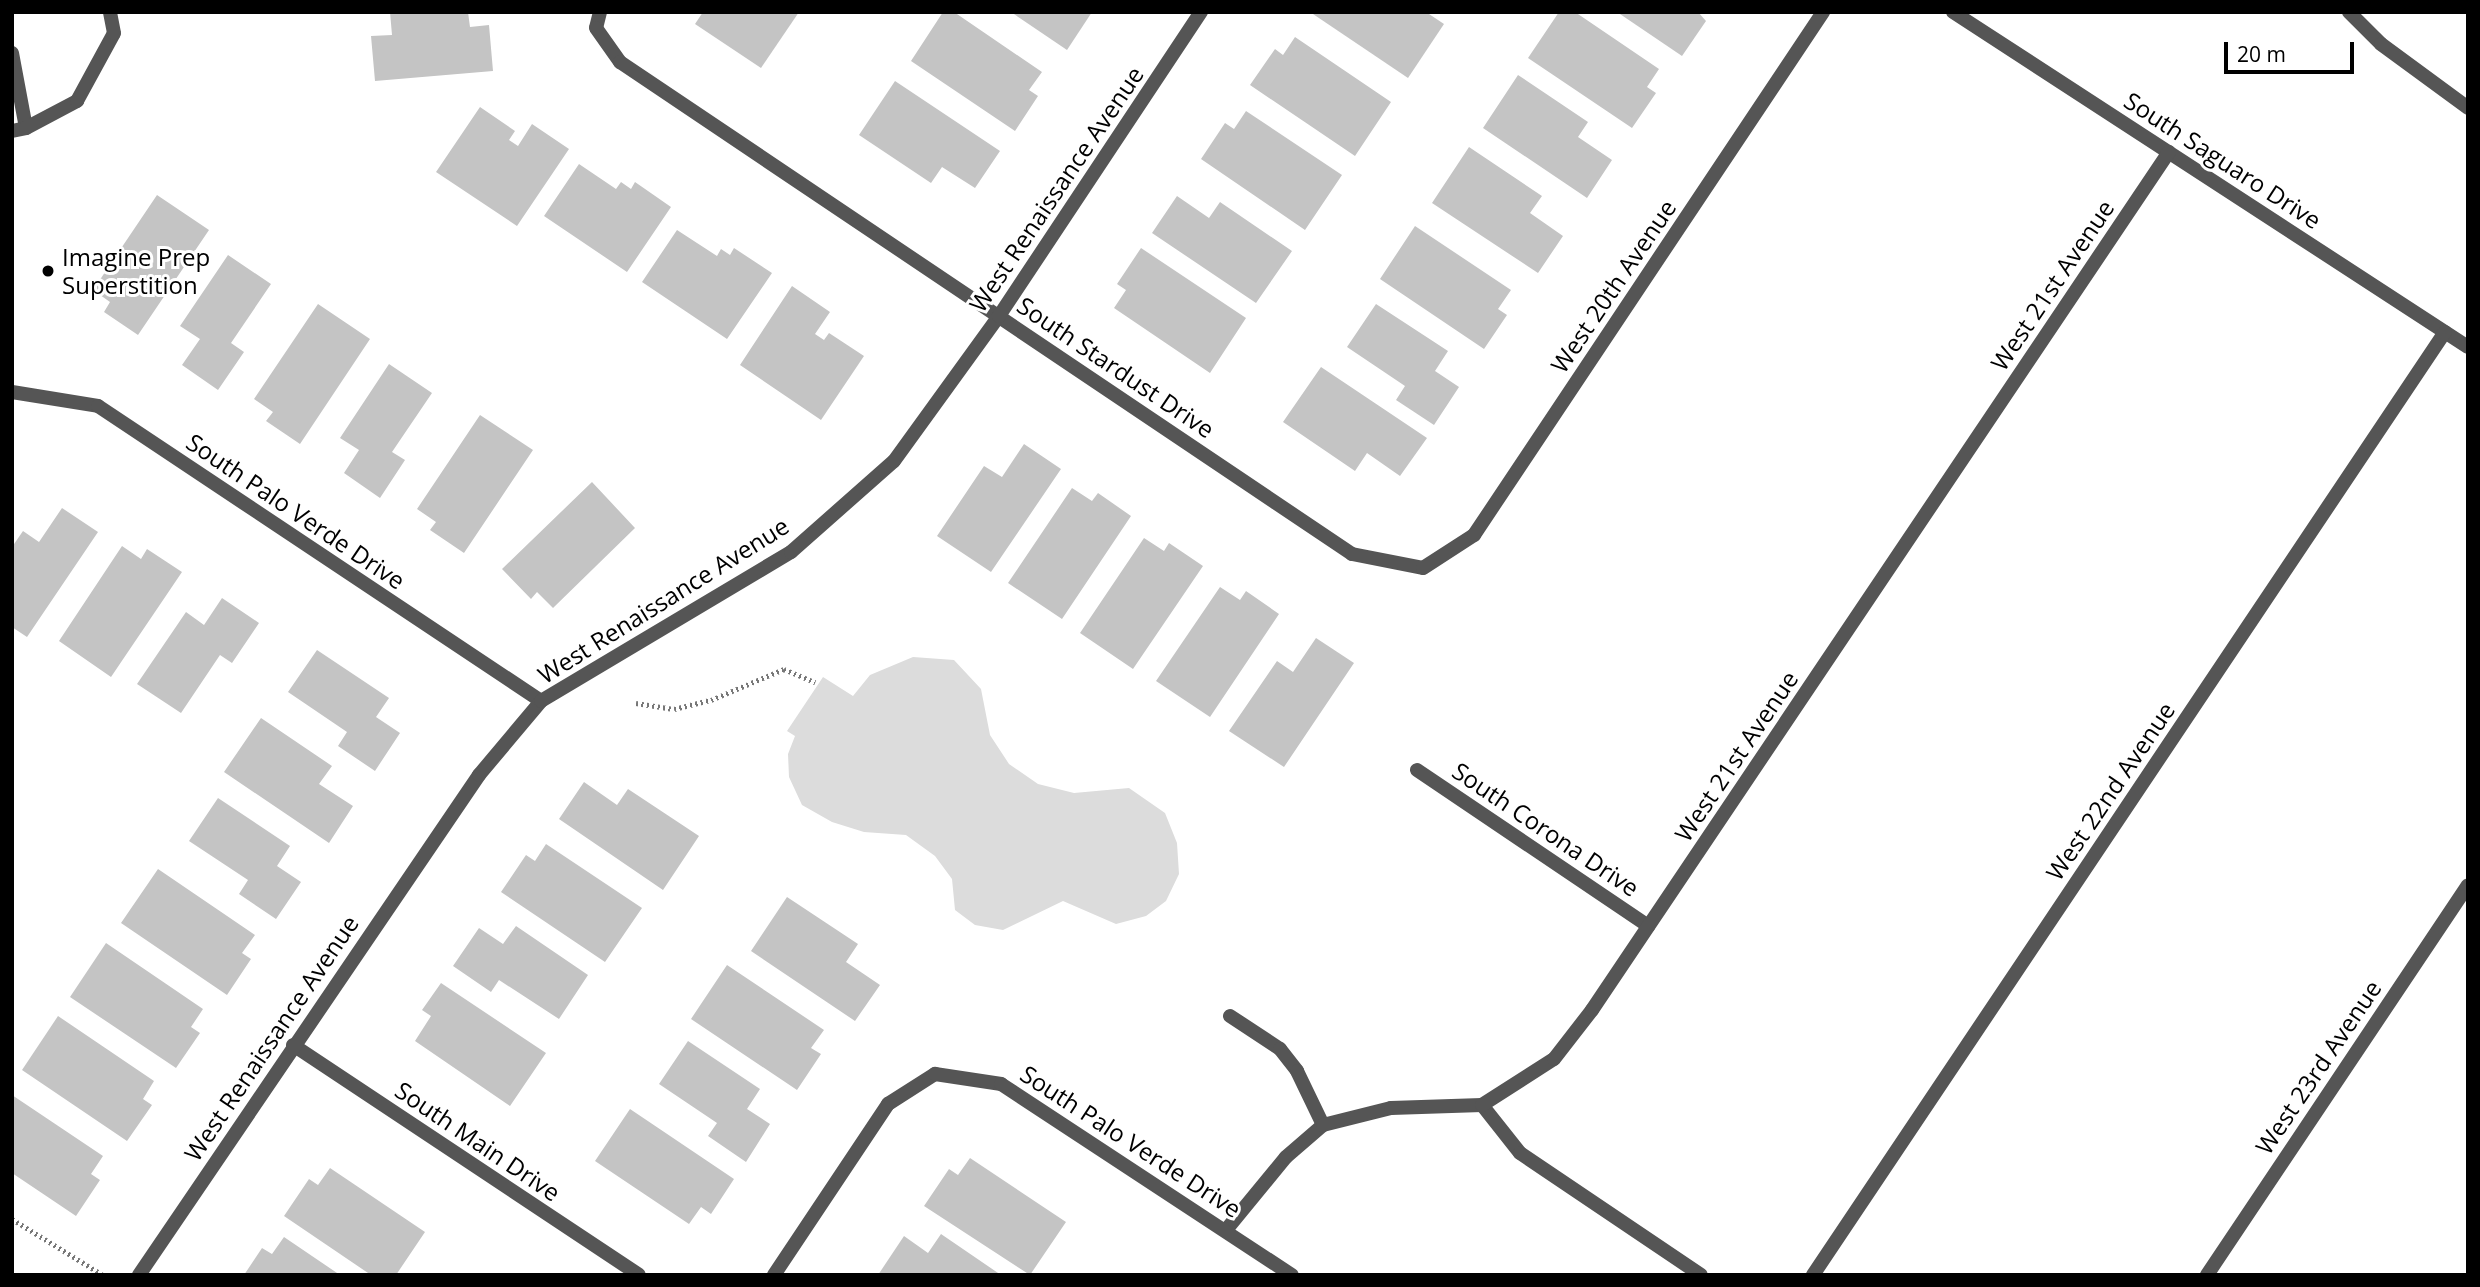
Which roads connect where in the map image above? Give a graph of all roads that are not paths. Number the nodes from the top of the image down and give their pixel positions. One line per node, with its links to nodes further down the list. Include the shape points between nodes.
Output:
1 (110, 12): 9 (street, via 114,33 77,101)
2 (600, 12): 11 (street, South Stardust Drive, via 596,27 620,62)
3 (1201, 12): 11 (street, West Renaissance Avenue)
4 (1823, 12): 15 (street, West 20th Avenue, via 1474,535)
5 (1953, 12): 10 (street, South Saguaro Drive)
6 (2348, 12): 8 (street, via 2381,44)
7 (12, 53): 9 (street)
8 (2468, 108)
9 (19, 129)
10 (2169, 152): 12 (street, South Saguaro Drive); 19 (street, West 21st Avenue)
11 (999, 316): 15 (street, South Stardust Drive, via 1352,554); 16 (street, West Renaissance Avenue, via 894,461 791,552)
12 (2445, 332): 13 (street, South Saguaro Drive); 30 (street, West 22nd Avenue)
13 (2468, 347)
14 (12, 392): 16 (street, South Palo Verde Drive, via 98,406)
15 (1423, 568)
16 (541, 701): 21 (street, West Renaissance Avenue, via 479,775)
17 (1417, 770): 19 (street, South Corona Drive)
18 (2468, 885): 31 (street, West 23rd Avenue)
19 (1648, 926): 22 (street, West 21st Avenue, via 1554,1059)
20 (1230, 1016): 23 (street, via 1280,1049 1297,1071)
21 (293, 1045): 25 (street, West Renaissance Avenue); 26 (street, South Main Drive)
22 (1482, 1105): 23 (street, via 1391,1108); 29 (street, via 1520,1153)
23 (1323, 1125): 24 (street, via 1286,1157)
24 (1226, 1230): 27 (street, South Palo Verde Drive, via 1001,1084 935,1074 888,1104); 28 (street, South Palo Verde Drive)
25 (139, 1275)
26 (639, 1275)
27 (774, 1275)
28 (1292, 1275)
29 (1701, 1275)
30 (1813, 1275)
31 (2207, 1275)

